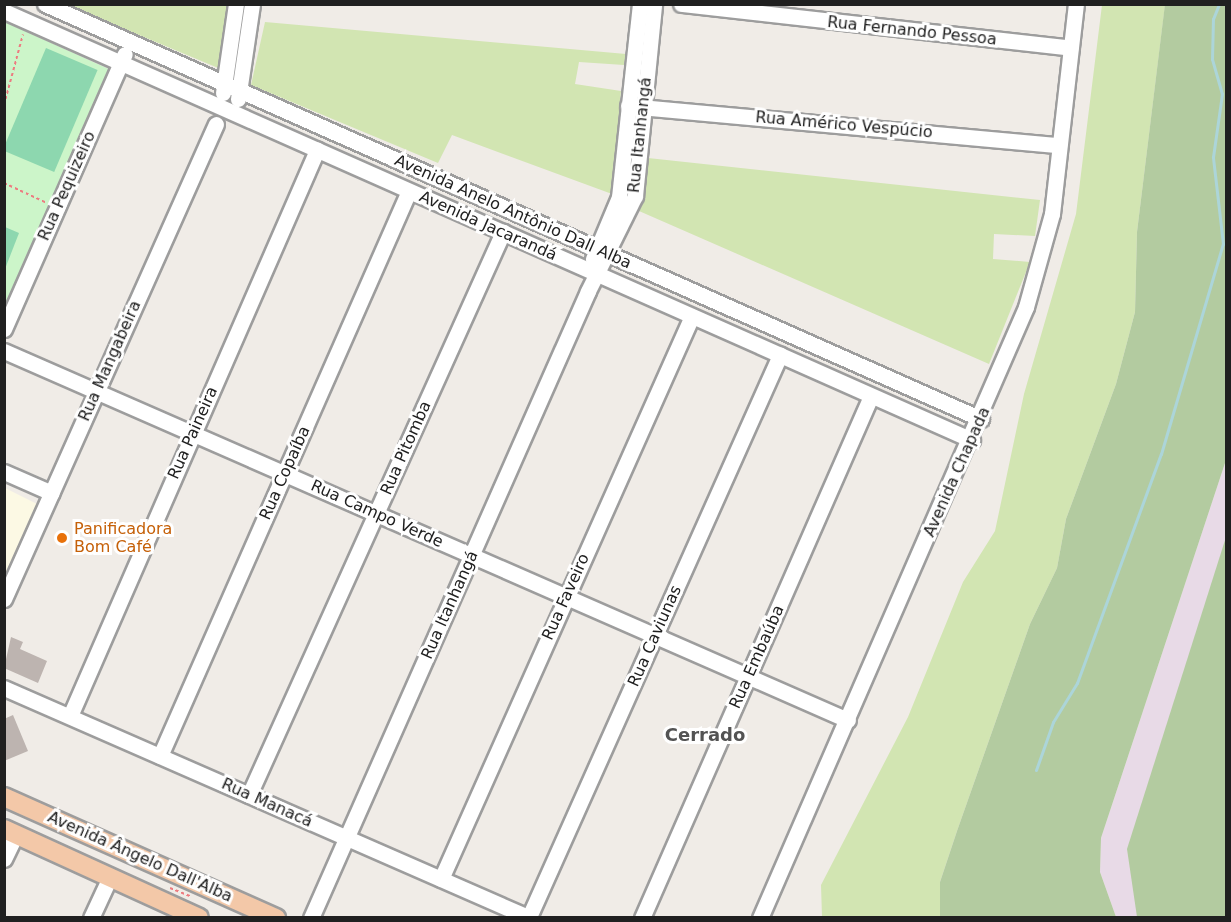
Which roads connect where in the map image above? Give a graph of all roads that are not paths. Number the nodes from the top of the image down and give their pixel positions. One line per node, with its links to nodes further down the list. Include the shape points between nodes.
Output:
1 (45, 4): 9 (street, Avenida Anelo Antônio Dall Alba)
2 (236, 4): 12 (street)
3 (252, 4): 12 (street)
4 (640, 4): 14 (street, Rua Itanhangá)
5 (654, 4): 14 (street, Rua Itanhangá)
6 (681, 4): 10 (street, Rua Fernando Pessoa)
7 (1076, 4): 10 (street, Avenida Chapada)
8 (4, 11): 11 (street, Avenida Jacarandá)
9 (130, 43): 11 (street, Rua Pequizeiro); 12 (street, Avenida Anelo Antônio Dall Alba)
10 (1071, 48): 16 (street, Avenida Chapada)
11 (121, 63): 15 (street, Avenida Jacarandá); 23 (street, Rua Pequizeiro)
12 (233, 76): 13 (street, Avenida Anelo Antônio Dall Alba); 15 (street)
13 (240, 91): 15 (street); 20 (street, Avenida Anelo Antônio Dall Alba)
14 (635, 107): 16 (street, Rua Américo Vespúcio); 20 (street, Rua Itanhangá, via 635,196)
15 (226, 109): 17 (street, Avenida Jacarandá); 27 (street, Rua Mangabeira)
16 (1059, 144): 30 (street, Avenida Chapada, via 1039,269)
17 (317, 150): 18 (street, Avenida Jacarandá); 31 (street, Rua Paineira)
18 (409, 191): 19 (street, Avenida Jacarandá); 34 (street, Rua Copaíba)
19 (503, 232): 21 (street, Avenida Jacarandá); 36 (street, Rua Pitomba)
20 (603, 252): 21 (street, Rua Itanhangá); 26 (street, Avenida Anelo Antônio Dall Alba)
21 (594, 273): 22 (street, Avenida Jacarandá); 37 (street, Rua Itanhangá)
22 (692, 316): 25 (street, Avenida Jacarandá); 38 (street, Rua Faveiro)
23 (4, 329)
24 (4, 351): 27 (street, Rua Campo Verde)
25 (780, 355): 28 (street, Avenida Jacarandá); 40 (street, Rua Caviunas)
26 (893, 381): 29 (street, via 894,394); 30 (street, Avenida Anelo Antônio Dall Alba)
27 (97, 392): 31 (street, Rua Campo Verde); 35 (street, Rua Mangabeira)
28 (871, 396): 29 (street, Avenida Jacarandá); 41 (street, Rua Embaúba)
29 (887, 403): 32 (street, Avenida Jacarandá)
30 (981, 419): 32 (street, Avenida Chapada)
31 (193, 434): 34 (street, Rua Campo Verde); 43 (street, Rua Paineira)
32 (972, 440): 44 (street, Avenida Chapada)
33 (4, 472): 35 (street)
34 (285, 474): 36 (street, Rua Campo Verde); 45 (street, Rua Copaíba)
35 (52, 493): 39 (street, Rua Mangabeira)
36 (376, 514): 37 (street, Rua Campo Verde); 46 (street, Rua Pitomba)
37 (472, 556): 38 (street, Rua Campo Verde); 49 (street, Rua Itanhangá)
38 (567, 597): 40 (street, Rua Campo Verde); 52 (street, Rua Faveiro)
39 (4, 599)
40 (655, 636): 41 (street, Rua Campo Verde); 53 (street, Rua Caviunas)
41 (748, 677): 44 (street, Rua Campo Verde); 58 (street, Rua Embaúba)
42 (4, 688): 43 (street, Rua Manacá)
43 (70, 716): 45 (street, Rua Manacá)
44 (848, 720): 59 (street, Avenida Chapada)
45 (160, 756): 46 (street, Rua Manacá)
46 (249, 795): 49 (street, Rua Manacá)
47 (4, 797): 56 (main road, Avenida Ângelo Dall'Alba)
48 (10, 831): 50 (street); 51 (main road, Avenida Ângelo Dall'Alba)
49 (346, 837): 52 (street, Rua Manacá); 57 (street, Rua Itanhangá)
50 (4, 859)
51 (110, 877): 54 (street); 55 (main road, Avenida Ângelo Dall'Alba)
52 (441, 879): 53 (street, Rua Manacá)
53 (530, 917)
54 (91, 918)
55 (199, 918)
56 (276, 918)
57 (311, 918)
58 (642, 918)
59 (760, 918)

